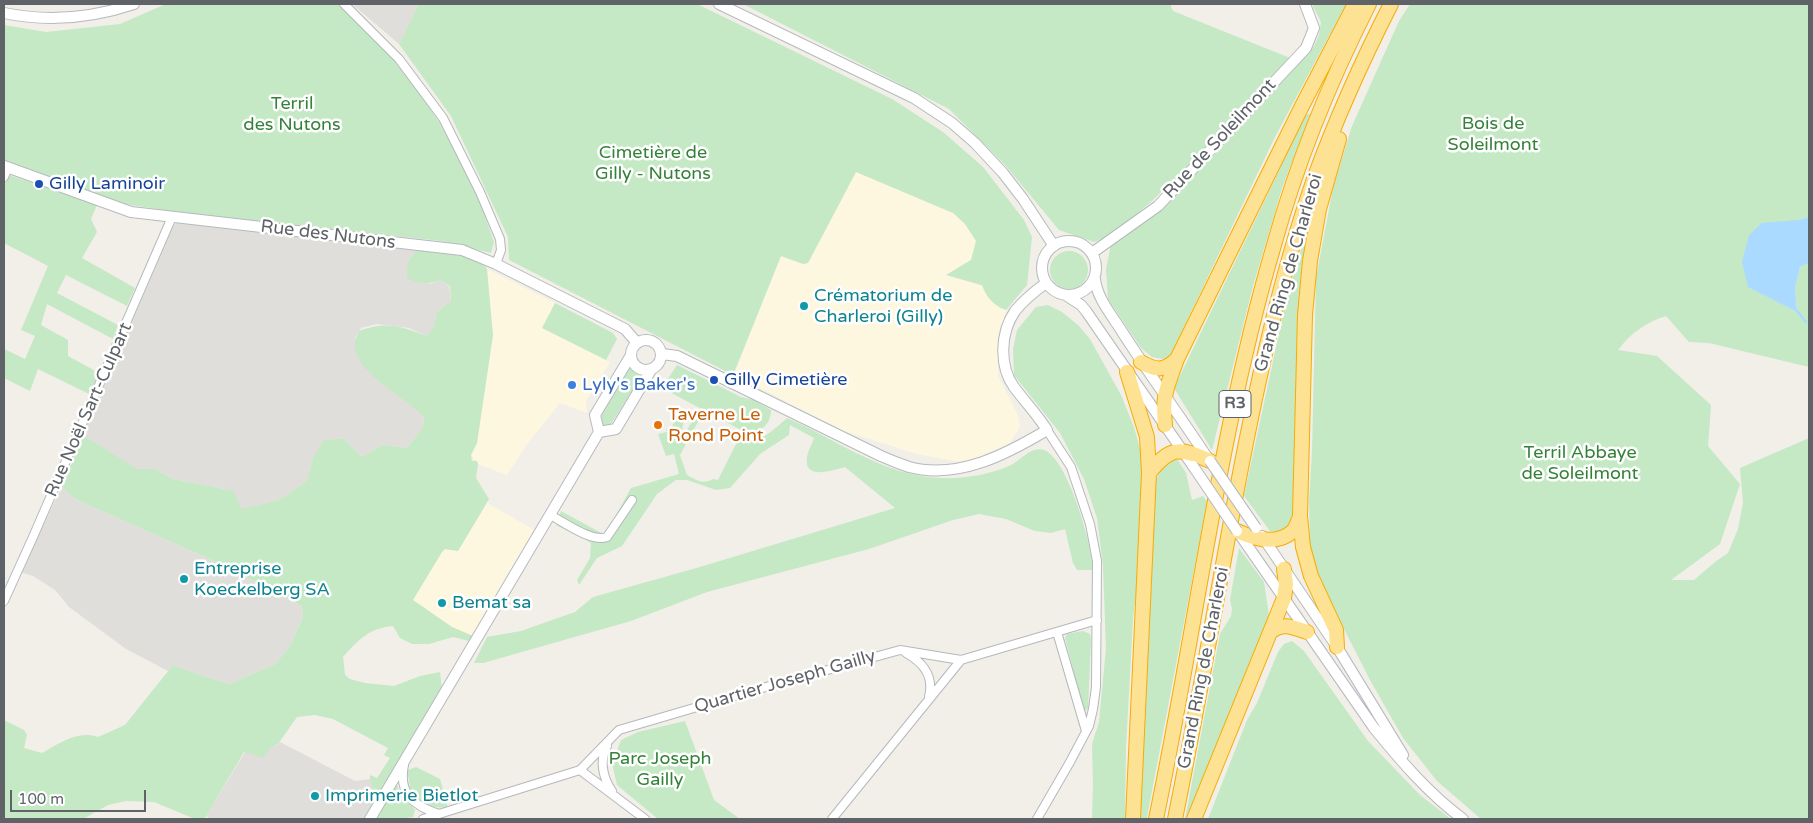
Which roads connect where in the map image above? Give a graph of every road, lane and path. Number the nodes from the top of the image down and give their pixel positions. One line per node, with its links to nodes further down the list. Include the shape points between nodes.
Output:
1 (134, 4): 8 (street, via 77,17 28,18)
2 (344, 4): 14 (street, via 398,59 443,118 500,239 501,250)
3 (719, 4): 12 (street, via 914,98 952,123 1003,173)
4 (1305, 4): 13 (street, Rue de Soleilmont, via 1314,28 1306,48 1158,206)
5 (1355, 4): 21 (highway)
6 (1369, 4): 61 (highway, Grand Ring de Charleroi / R3, via 1349,44 1295,176 1257,303)
7 (1390, 4): 9 (highway, Grand Ring de Charleroi / R3)
8 (4, 13)
9 (1338, 116): 34 (highway, via 1338,141 1319,209 1309,270); 62 (highway, Grand Ring de Charleroi / R3, via 1314,180 1276,307 1246,441)
10 (5, 170): 11 (street, Rue des Nutons, via 131,212)
11 (172, 217): 14 (street, Rue des Nutons, via 462,250); 39 (street, Rue Noël Sart-Culpart)
12 (1054, 246): 13 (street, via 1074,241); 16 (street, via 1044,259)
13 (1092, 253): 15 (street, via 1097,266)
14 (496, 264): 18 (street, Rue des Nutons, via 625,329)
15 (1095, 279): 17 (street, via 1084,292); 22 (street, via 1102,300)
16 (1046, 283): 17 (street, via 1052,290); 27 (street, via 1014,312 1003,346 1004,365 1013,386 1038,414)
17 (1067, 296): 24 (street, via 1081,305)
18 (637, 343): 19 (street, via 648,339 653,341); 20 (street)
19 (662, 354): 23 (street, via 660,363); 27 (street, via 677,356 881,456 910,467 943,471 974,465 1018,447)
20 (631, 355): 23 (street, via 636,366); 28 (street, via 595,415)
21 (1178, 359): 22 (highway, via 1160,369); 25 (highway)
22 (1141, 362): 25 (street)
23 (651, 370): 28 (street, via 616,428)
24 (1127, 372): 26 (street); 31 (highway, via 1147,437)
25 (1164, 394): 26 (highway); 29 (street)
26 (1165, 425): 29 (street)
27 (1047, 430): 40 (street, via 1072,467 1090,524 1097,561)
28 (599, 432): 33 (street)
29 (1192, 453): 30 (highway); 31 (highway, via 1171,453); 35 (street, bridge)
30 (1210, 461): 36 (street, bridge)
31 (1149, 473): 60 (highway)
32 (632, 500): 33 (street, via 603,539 592,538)
33 (550, 515): 50 (street)
34 (1300, 516): 36 (highway, via 1294,530 1280,538); 44 (highway, via 1303,547 1311,576 1336,630)
35 (1237, 531): 36 (highway)
36 (1256, 539): 37 (street); 38 (street)
37 (1284, 569): 38 (highway); 44 (street)
38 (1284, 598): 42 (highway); 43 (street)
39 (4, 601)
40 (1097, 620): 41 (street, Quartier Joseph Gailly); 48 (street, via 1096,687)
41 (1057, 632): 46 (street, Quartier Joseph Gailly); 48 (street)
42 (1270, 632): 43 (highway, via 1278,626); 63 (highway)
43 (1307, 632): 52 (street, via 1374,728)
44 (1337, 647): 52 (street)
45 (900, 650): 46 (street, Quartier Joseph Gailly); 47 (street, via 926,670 930,683); 49 (street, Quartier Joseph Gailly, via 619,730)
46 (961, 660): 47 (street)
47 (928, 699): 58 (street)
48 (1086, 731): 59 (street)
49 (612, 737): 51 (street, Quartier Joseph Gailly); 53 (street, via 605,750 603,773)
50 (406, 759): 54 (street, via 403,777 407,793 412,801); 55 (street)
51 (580, 770): 53 (street); 54 (street, Quartier Joseph Gailly)
52 (1412, 771): 64 (street)
53 (617, 796): 57 (street)
54 (438, 817): 56 (street, Quartier Joseph Gailly)
55 (370, 819)
56 (423, 819)
57 (645, 819)
58 (832, 819)
59 (1037, 819)
60 (1133, 819)
61 (1156, 819)
62 (1175, 819)
63 (1194, 819)
64 (1463, 819)

